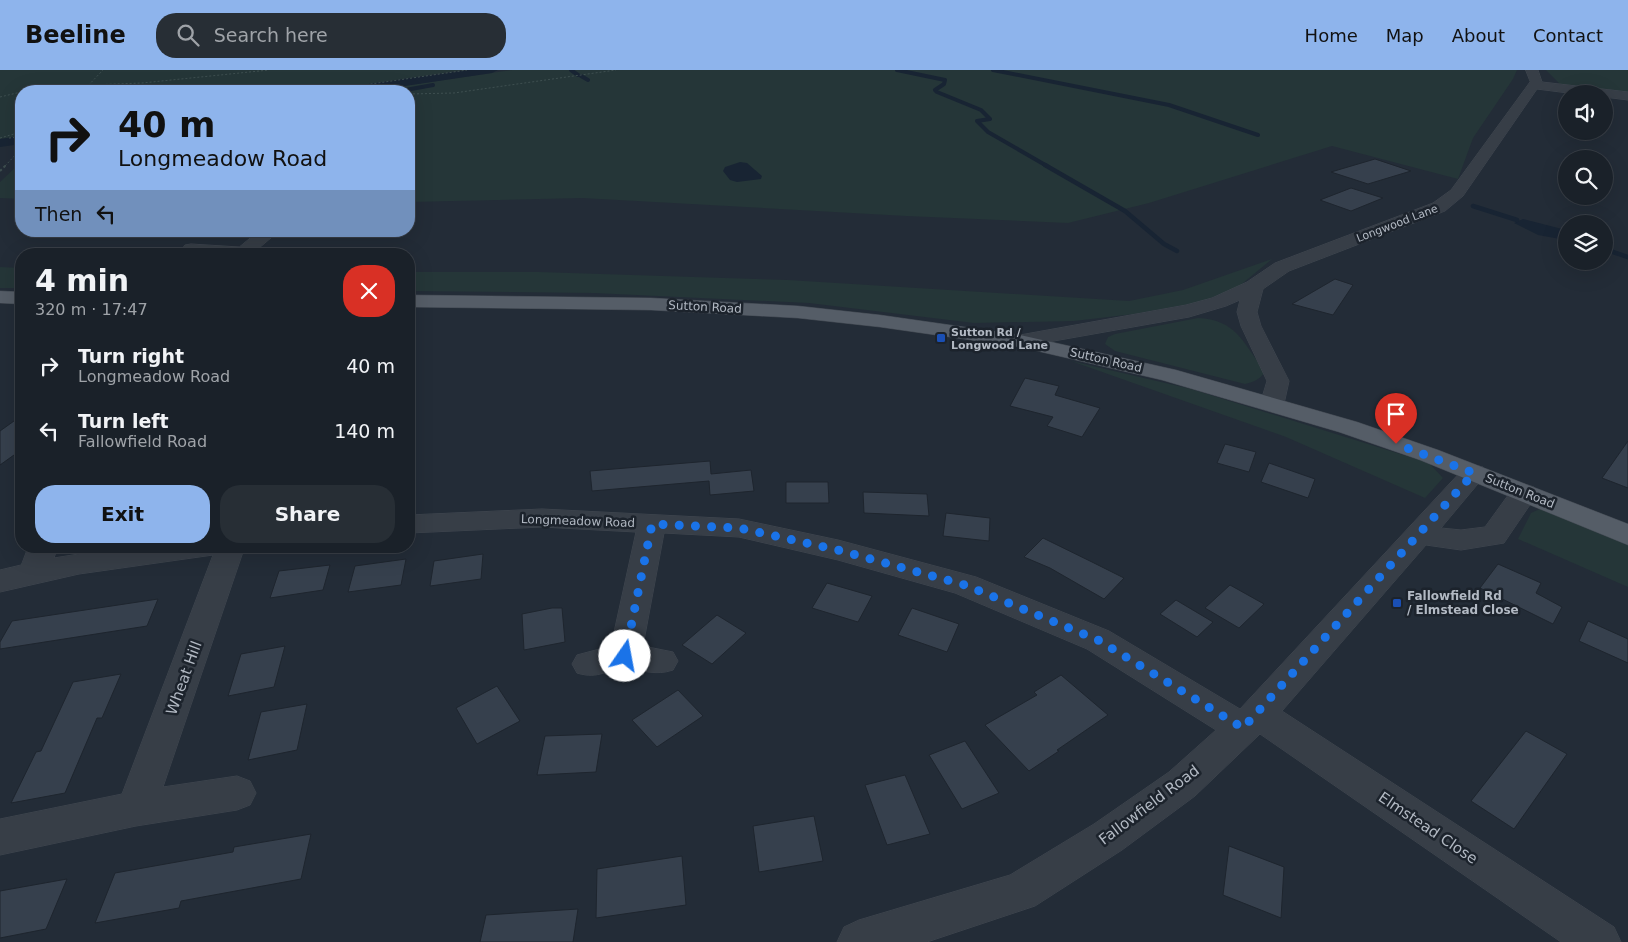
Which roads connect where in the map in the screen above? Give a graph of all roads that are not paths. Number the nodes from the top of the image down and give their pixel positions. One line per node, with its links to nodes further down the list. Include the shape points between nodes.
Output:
1 (1532, 78): 2 (street); 5 (street, Longwood Lane, via 1483,158 1450,200 1282,267)
2 (1628, 96)
3 (262, 237): 4 (street)
4 (248, 248)
5 (1254, 286): 9 (street, Longwood Lane); 10 (street, via 1247,312)
6 (0, 298): 7 (main road)
7 (15, 298)
8 (415, 301): 11 (main road, Sutton Road, via 651,304 798,312)
9 (1189, 311): 10 (street); 11 (street, Longwood Lane)
10 (1252, 326): 12 (street, via 1278,381)
11 (1020, 341): 12 (main road, Sutton Road, via 1168,375)
12 (1272, 404): 13 (main road, Sutton Road)
13 (1474, 473): 14 (main road, Sutton Road); 17 (street, Fallowfield Road)
14 (1524, 493): 17 (street, via 1494,536 1461,540); 18 (main road, Sutton Road)
15 (415, 524): 16 (street, Longmeadow Road, via 542,518)
16 (652, 524): 24 (street); 27 (street, Longmeadow Road, via 739,528 838,550 965,585 1098,640)
17 (1420, 535): 27 (street, Fallowfield Road)
18 (1628, 535)
19 (41, 553): 22 (street)
20 (151, 553): 22 (street)
21 (228, 553): 29 (street, Wheat Hill)
22 (33, 572): 23 (street)
23 (0, 581)
24 (625, 656): 25 (street); 26 (street)
25 (661, 661)
26 (589, 664)
27 (1250, 721): 31 (street, Fallowfield Road, via 1182,784 1108,837 1020,892); 33 (street, Elmstead Close)
28 (237, 794): 29 (street)
29 (136, 809): 30 (street)
30 (0, 837)
31 (916, 934): 32 (street, Fallowfield Road)
32 (860, 942)
33 (1599, 942)

